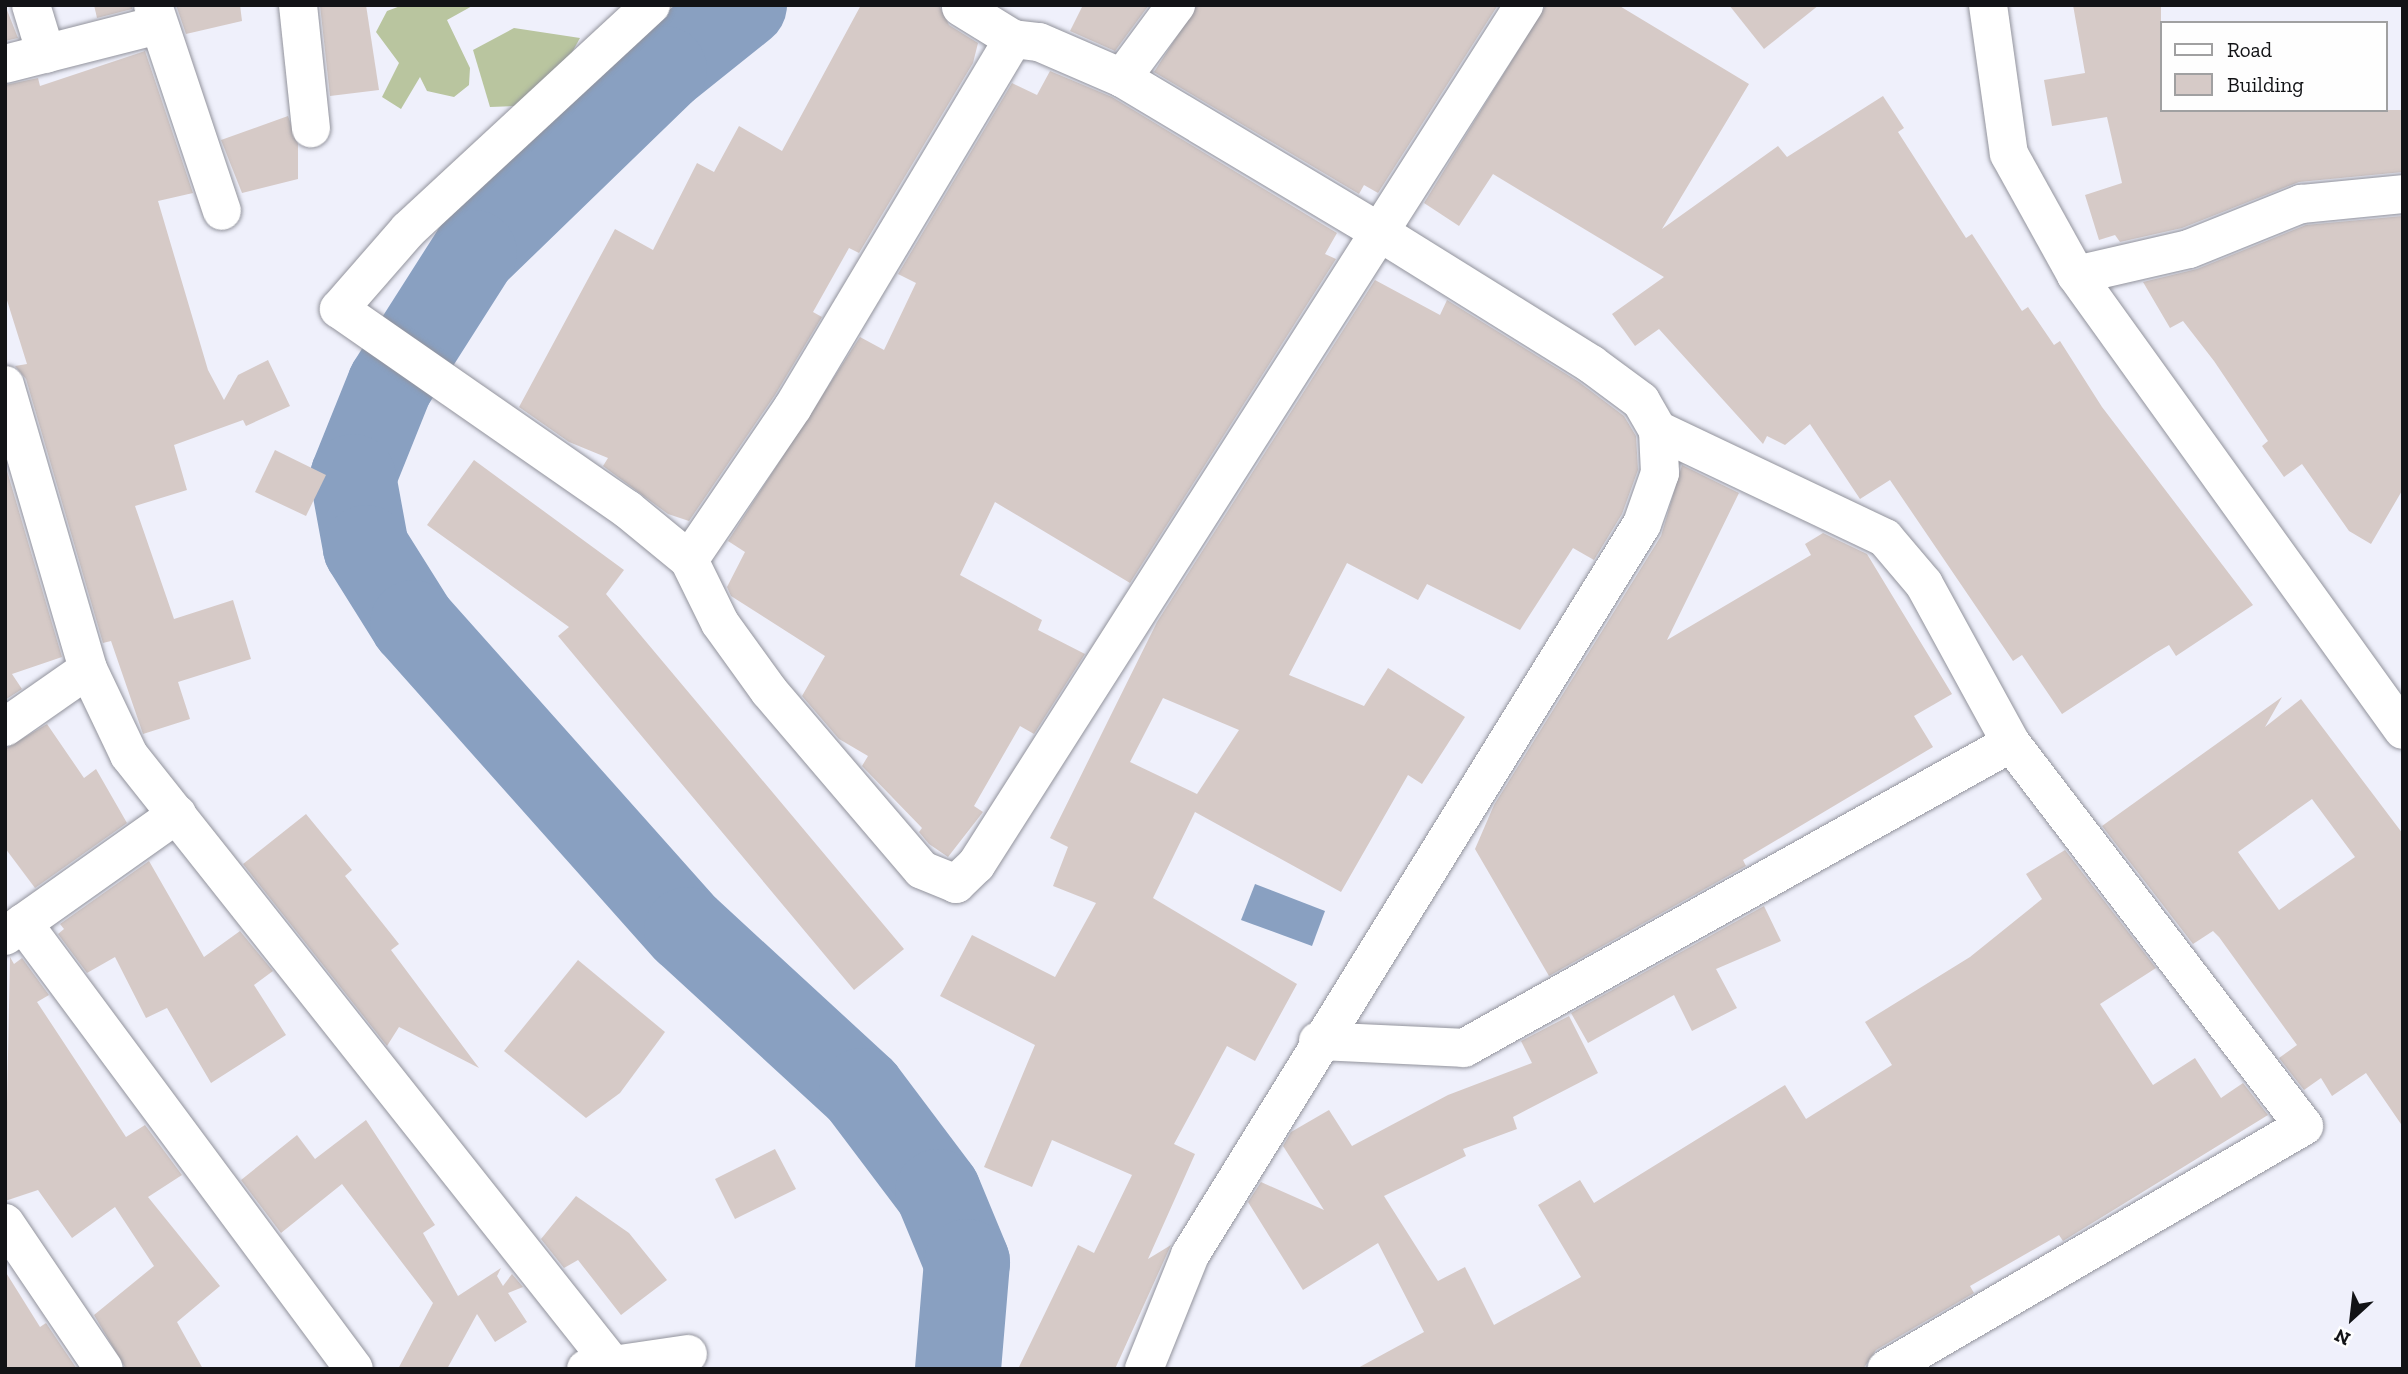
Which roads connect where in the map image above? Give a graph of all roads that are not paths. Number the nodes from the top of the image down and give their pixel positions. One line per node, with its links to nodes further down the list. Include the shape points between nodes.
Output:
1 (31, 5): 10 (street)
2 (298, 5): 13 (street)
3 (651, 5): 20 (street, via 408,230 339,304 361,327 451,384)
4 (1176, 5): 12 (street)
5 (1524, 5): 16 (street)
6 (1988, 5): 17 (street, via 2009,154)
7 (961, 7): 9 (street)
8 (156, 15): 10 (street); 15 (street)
9 (1013, 39): 12 (street, via 1038,42); 20 (street, via 793,407)
10 (46, 54): 11 (street)
11 (5, 64)
12 (1122, 78): 16 (street)
13 (311, 128)
14 (2403, 194): 17 (street, via 2301,204 2189,249)
15 (222, 211)
16 (1379, 232): 19 (street, via 1611,379 1641,401); 20 (street, via 976,865 957,884 922,870 769,691 720,623)
17 (2076, 275): 23 (street)
18 (5, 385): 21 (street)
19 (1658, 430): 24 (street, via 1885,538 1924,583); 27 (street, via 1660,473 1642,524)
20 (689, 560)
21 (88, 669): 22 (street); 25 (street, via 129,755)
22 (5, 727)
23 (2403, 730)
24 (2011, 743): 27 (street, via 1464,1048); 34 (street, via 2304,1126)
25 (177, 814): 26 (street); 30 (street)
26 (14, 929): 32 (street)
27 (1318, 1041): 33 (street, via 1190,1255)
28 (5, 1223): 31 (street)
29 (688, 1354): 30 (street)
30 (598, 1366)
31 (104, 1369)
32 (354, 1369)
33 (1144, 1369)
34 (1887, 1369)

